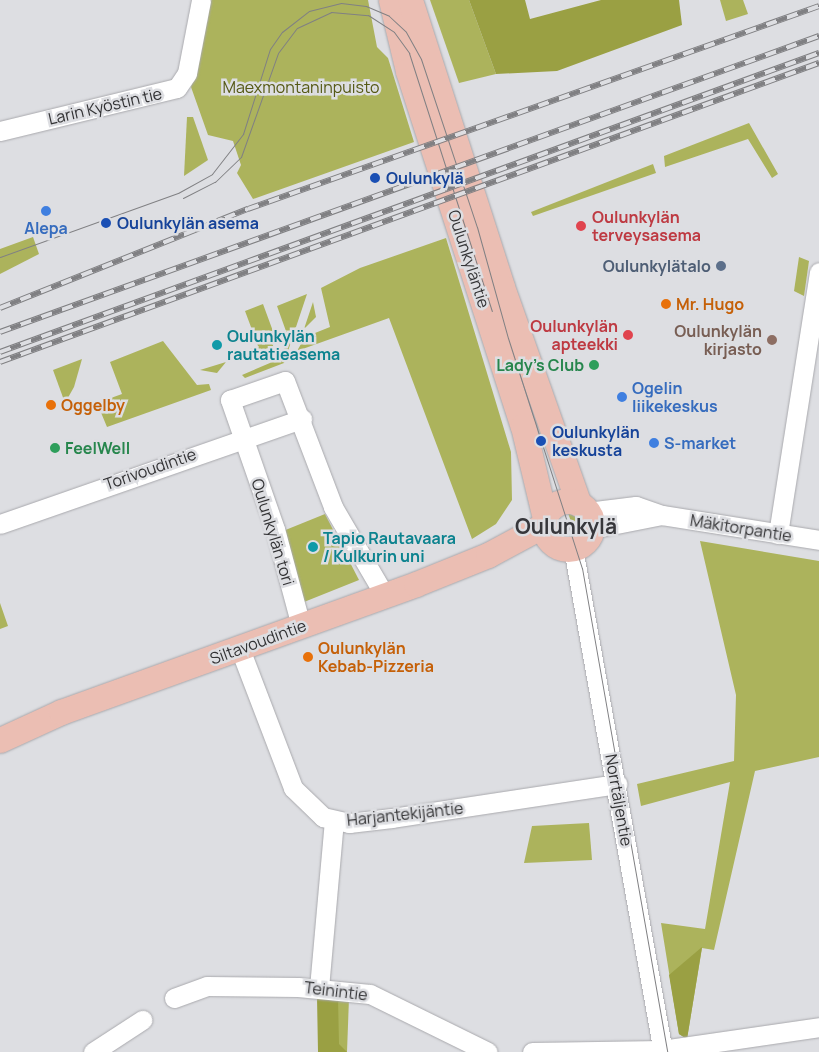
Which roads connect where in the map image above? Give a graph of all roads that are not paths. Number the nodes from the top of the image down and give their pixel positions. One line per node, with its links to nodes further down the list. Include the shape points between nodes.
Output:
1 (201, 0): 4 (street, Larin Kyöstin tie, via 187,73 177,88)
2 (391, 0): 11 (main road, Oulunkyläntie, via 408,71 523,426)
3 (410, 0): 9 (main road, Oulunkyläntie, via 502,287)
4 (0, 131)
5 (819, 272): 6 (street)
6 (812, 369): 12 (street)
7 (302, 419): 8 (street, Torivoudintie); 8 (street, Oulunkylän tori, via 285,381 230,400); 14 (street, via 333,507)
8 (242, 438): 10 (street, Torivoudintie); 15 (street, Oulunkylän tori, via 275,529)
9 (586, 515): 11 (main road, via 583,543); 11 (main road, via 558,503); 12 (street, Mäkitorpantie, via 662,515)
10 (0, 524)
11 (554, 534): 14 (main road, Siltavoudintie, via 488,555); 20 (street, Norrtäljentie)
12 (778, 534): 13 (street, Mäkitorpantie)
13 (819, 540)
14 (385, 596): 15 (main road, Siltavoudintie)
15 (301, 626): 16 (main road, Siltavoudintie)
16 (240, 649): 17 (main road, Siltavoudintie); 21 (street, Harjantekijäntie, via 293,788 313,811)
17 (26, 726): 18 (main road, Siltavoudintie); 19 (main road, Siltavoudintie)
18 (0, 728)
19 (0, 740)
20 (617, 784): 21 (street, Harjantekijäntie, via 392,818); 26 (street, Norrtäljentie)
21 (334, 821): 22 (street)
22 (319, 988): 23 (street, Teinintie, via 207,986); 28 (street, Teinintie, via 370,994)
23 (174, 998)
24 (142, 1020): 27 (street)
25 (819, 1027): 26 (street)
26 (663, 1051): 29 (street)
27 (92, 1052)
28 (488, 1052)
29 (532, 1052)

